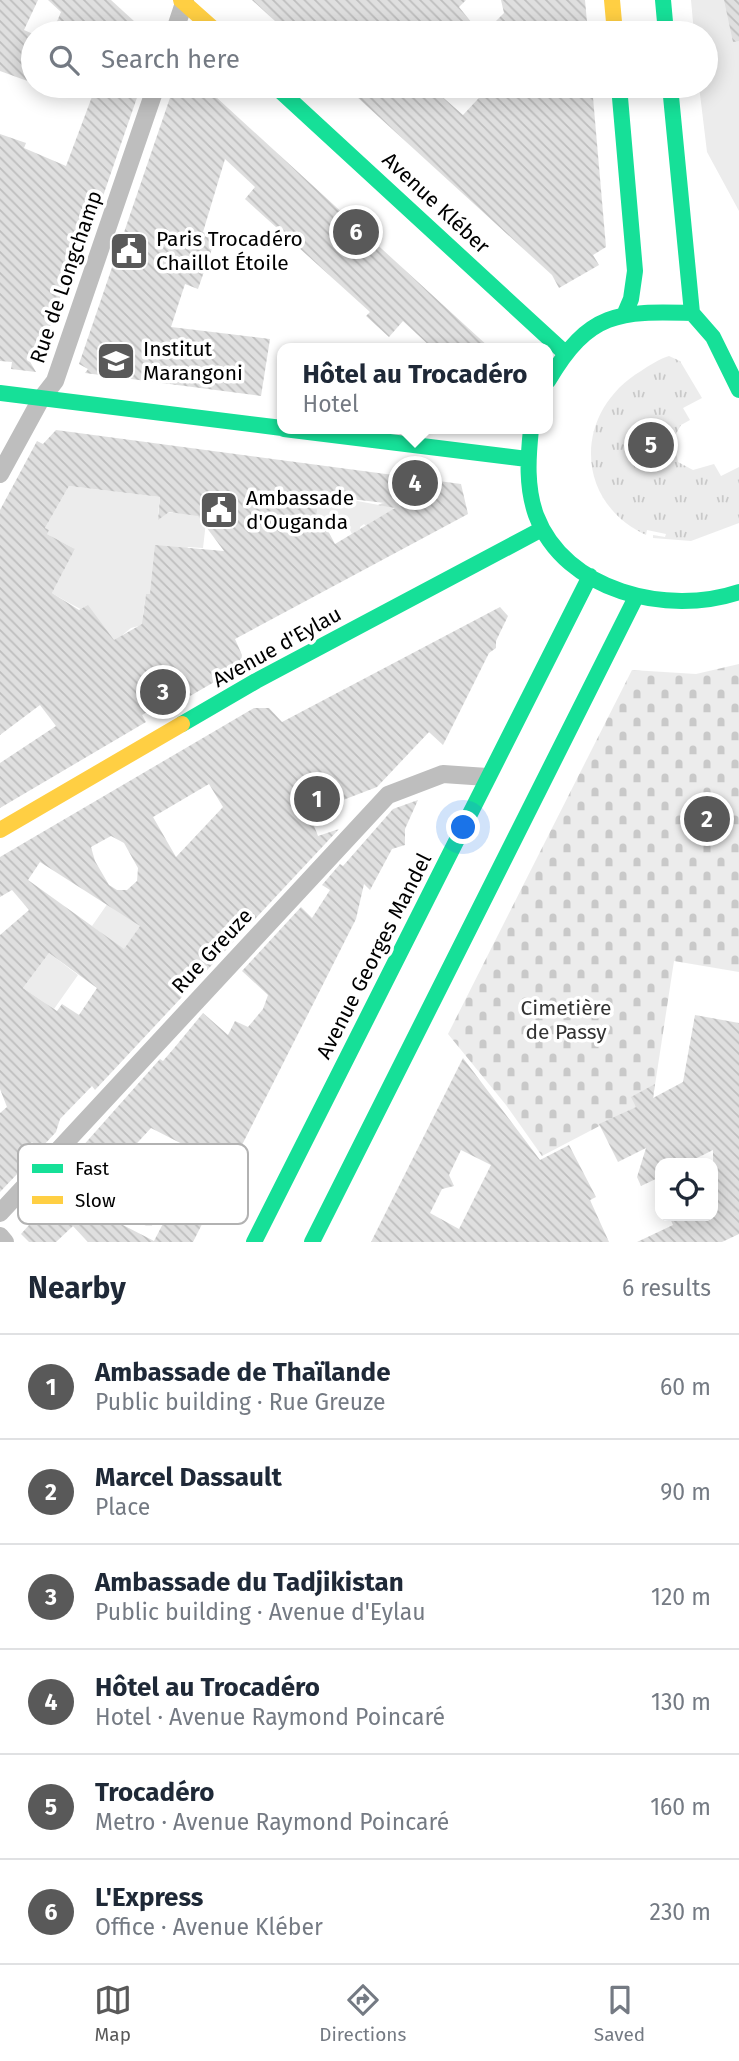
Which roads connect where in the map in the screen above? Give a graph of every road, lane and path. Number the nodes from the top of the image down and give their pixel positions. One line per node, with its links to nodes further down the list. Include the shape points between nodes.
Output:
1 (612, 0): 6 (main road)
2 (663, 0): 7 (main road)
3 (185, 1): 4 (street); 5 (main road)
4 (178, 21)
5 (206, 21)
6 (614, 21)
7 (665, 21)
8 (152, 98): 18 (street, Rue de Longchamp, via 55,381)
9 (288, 98): 14 (main road, Avenue Kléber)
10 (620, 98): 12 (main road, via 635,271)
11 (671, 98): 13 (main road)
12 (625, 313): 13 (main road); 14 (main road)
13 (692, 313): 16 (main road, via 713,337)
14 (565, 353): 15 (main road)
15 (553, 373)
16 (739, 390)
17 (0, 393): 18 (main road)
18 (41, 399): 19 (main road); 23 (street, Rue de Longchamp)
19 (277, 428)
20 (324, 434): 22 (main road)
21 (530, 434): 22 (main road)
22 (527, 459): 24 (main road, via 531,500)
23 (0, 474)
24 (542, 529): 25 (main road); 29 (main road, Avenue d'Eylau, via 256,681)
25 (590, 576): 27 (main road); 28 (main road, Avenue Georges Mandel)
26 (739, 592): 27 (main road, via 696,603)
27 (636, 597): 36 (main road)
28 (487, 778): 30 (street, Rue Greuze, via 443,774 388,795); 35 (main road, Avenue Georges Mandel)
29 (0, 830)
30 (64, 1144)
31 (18, 1194): 32 (street, Rue Greuze)
32 (0, 1213)
33 (0, 1236): 34 (street)
34 (5, 1242)
35 (254, 1242)
36 (312, 1242)

